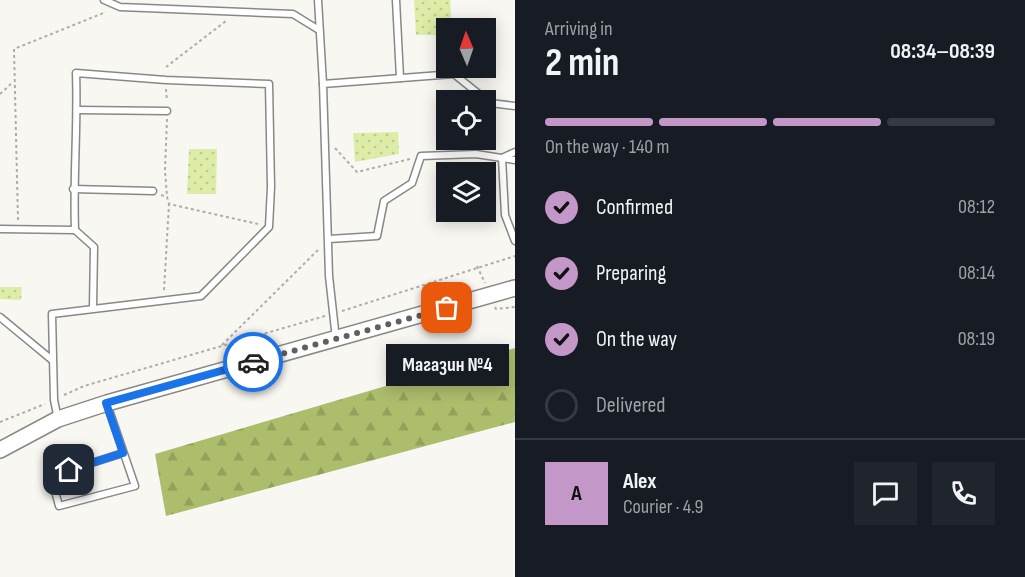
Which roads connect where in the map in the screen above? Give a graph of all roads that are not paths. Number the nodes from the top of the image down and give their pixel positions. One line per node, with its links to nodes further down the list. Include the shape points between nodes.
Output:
1 (104, 0): 4 (lane, via 120,7 293,14)
2 (318, 0): 4 (lane)
3 (396, 0): 5 (lane)
4 (319, 30): 6 (lane)
5 (400, 78): 6 (lane); 7 (lane, via 454,74 489,103)
6 (323, 84): 17 (lane)
7 (515, 106)
8 (78, 110): 9 (lane); 13 (lane); 20 (lane, via 76,73 268,84 269,227 201,296)
9 (167, 111)
10 (515, 152): 11 (lane)
11 (502, 158): 12 (lane); 17 (lane, via 476,154 421,156 412,183 384,201 378,236); 18 (lane, via 505,215)
12 (515, 160)
13 (73, 189): 14 (lane); 16 (lane)
14 (153, 191)
15 (0, 229): 16 (lane)
16 (75, 230): 20 (lane, via 94,246)
17 (329, 239): 22 (lane)
18 (515, 241)
19 (515, 288): 22 (street)
20 (93, 308): 23 (lane, via 52,314)
21 (0, 316): 23 (lane)
22 (336, 339): 24 (street)
23 (52, 360): 25 (lane)
24 (106, 403): 25 (street); 27 (lane)
25 (58, 419): 26 (street)
26 (0, 450)
27 (123, 453): 27 (lane, via 135,486 59,506 51,476)

